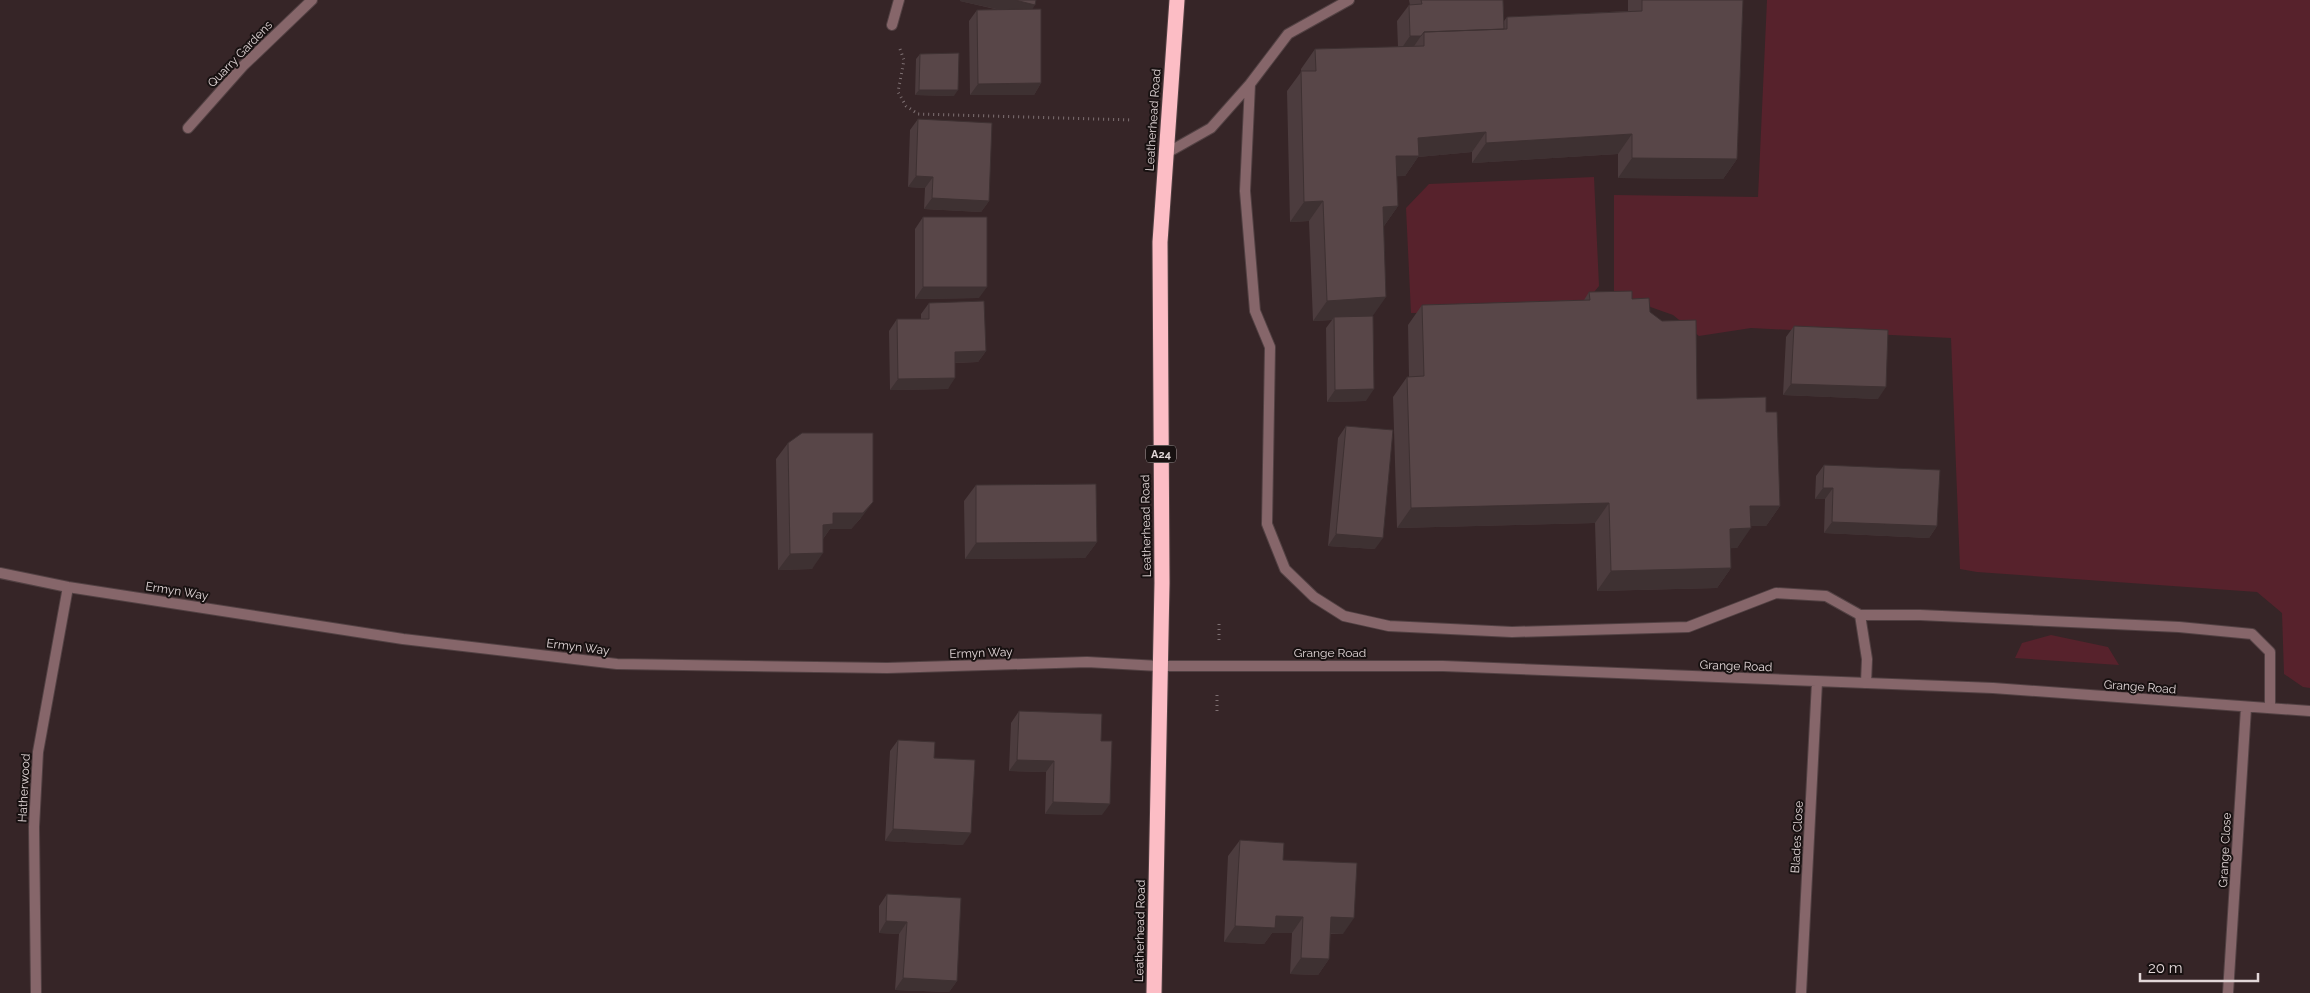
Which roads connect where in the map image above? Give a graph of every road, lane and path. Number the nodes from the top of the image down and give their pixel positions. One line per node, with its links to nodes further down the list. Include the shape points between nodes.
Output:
1 (312, 0): 8 (street, Quarry Gardens, via 243,66)
2 (899, 0): 5 (street)
3 (1176, 0): 9 (highway, Leatherhead Road / A24)
4 (1349, 0): 6 (street, via 1288,34)
5 (892, 25): 7 (path, via 904,60 898,92 906,106 918,114)
6 (1250, 84): 9 (street, via 1211,128); 12 (street, via 1245,191 1255,311 1270,347 1267,524 1285,569 1314,597 1344,616 1389,626 1512,632 1688,627 1776,593 1826,596)
7 (1133, 120)
8 (188, 128)
9 (1165, 154): 13 (highway, Leatherhead Road / A24, via 1160,242 1162,583)
10 (0, 573): 11 (street, Ermyn Way)
11 (68, 587): 13 (street, Ermyn Way, via 403,639 617,664 887,668 1087,662); 19 (street, Hatherwood, via 38,752 34,827)
12 (1860, 615): 15 (street, via 1867,659); 16 (street, via 2159,626 2252,634 2270,652)
13 (1159, 666): 14 (street, Grange Road, via 1443,666); 20 (highway, Leatherhead Road / A24)
14 (1817, 682): 15 (street, Grange Road); 21 (street, Blades Close)
15 (1866, 683): 17 (street, Grange Road, via 1992,688)
16 (2270, 707): 17 (street, Grange Road); 18 (street, Grange Road)
17 (2246, 708): 22 (street, Grange Close)
18 (2310, 711)
19 (36, 993)
20 (1154, 993)
21 (1801, 993)
22 (2228, 993)

